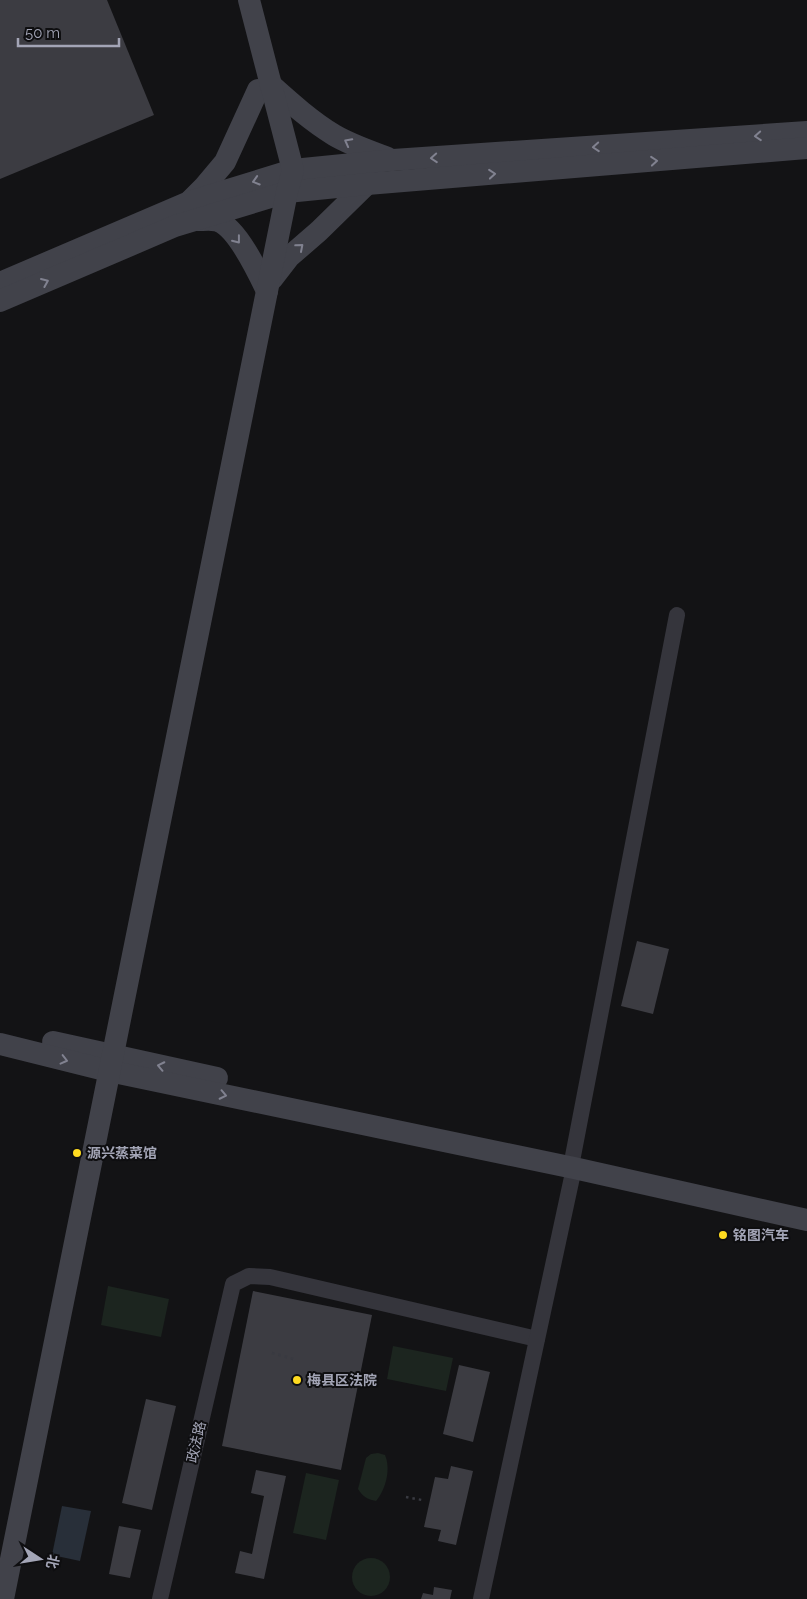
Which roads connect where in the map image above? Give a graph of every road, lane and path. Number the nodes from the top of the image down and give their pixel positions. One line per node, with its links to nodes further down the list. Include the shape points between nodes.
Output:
1 (234, 0): 3 (street)
2 (249, 0): 3 (street)
3 (265, 88): 6 (street, one-way to 3, via 332,134); 7 (street); 9 (street, via 225,162 204,187)
4 (807, 132): 6 (street, one-way to 6)
5 (807, 148): 8 (street, one-way to 5)
6 (393, 160): 7 (street)
7 (287, 179): 8 (street); 9 (street); 11 (street)
8 (367, 184): 11 (street, one-way to 8, via 289,257)
9 (193, 211): 10 (street); 11 (street, one-way to 11, via 217,220 229,229 253,260); 12 (street, one-way to 9, via 175,226)
10 (0, 283)
11 (268, 287): 16 (street)
12 (0, 301)
13 (677, 615): 17 (street)
14 (0, 1030): 16 (street)
15 (0, 1044): 16 (street, one-way to 16)
16 (111, 1063): 17 (street); 25 (street)
17 (574, 1162): 18 (street); 19 (street); 20 (street)
18 (807, 1206)
19 (807, 1220)
20 (537, 1339): 26 (street, 政法路, via 270,1277 249,1276 233,1284); 27 (street)
21 (272, 1353): 22 (path)
22 (294, 1359)
23 (406, 1497): 24 (path)
24 (422, 1500)
25 (3, 1599)
26 (160, 1599)
27 (481, 1599)

